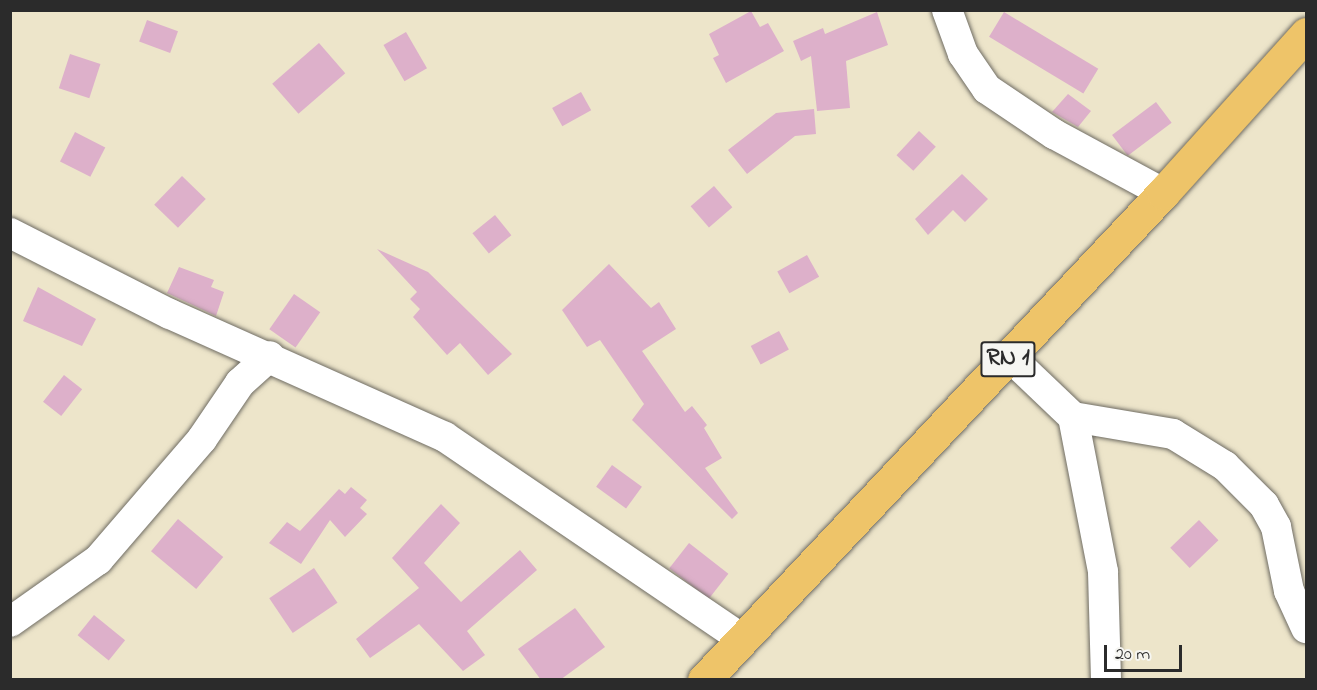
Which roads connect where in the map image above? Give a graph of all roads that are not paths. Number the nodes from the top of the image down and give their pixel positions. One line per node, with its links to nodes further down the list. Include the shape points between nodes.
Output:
1 (947, 10): 3 (street, via 963,54 987,89 1064,140)
2 (1306, 34): 3 (main road, RN 1)
3 (1163, 193): 6 (main road, RN 1)
4 (10, 233): 5 (street, via 170,314)
5 (270, 356): 8 (street, via 240,383 202,439 98,560); 10 (street, via 445,437)
6 (1010, 357): 7 (street); 10 (main road, RN 1)
7 (1072, 417): 9 (street, via 1173,434 1225,466 1264,505 1276,527 1288,591); 12 (street, via 1090,521 1104,572)
8 (10, 622)
9 (1306, 628)
10 (742, 639): 11 (main road, RN 1)
11 (704, 680)
12 (1106, 680)

